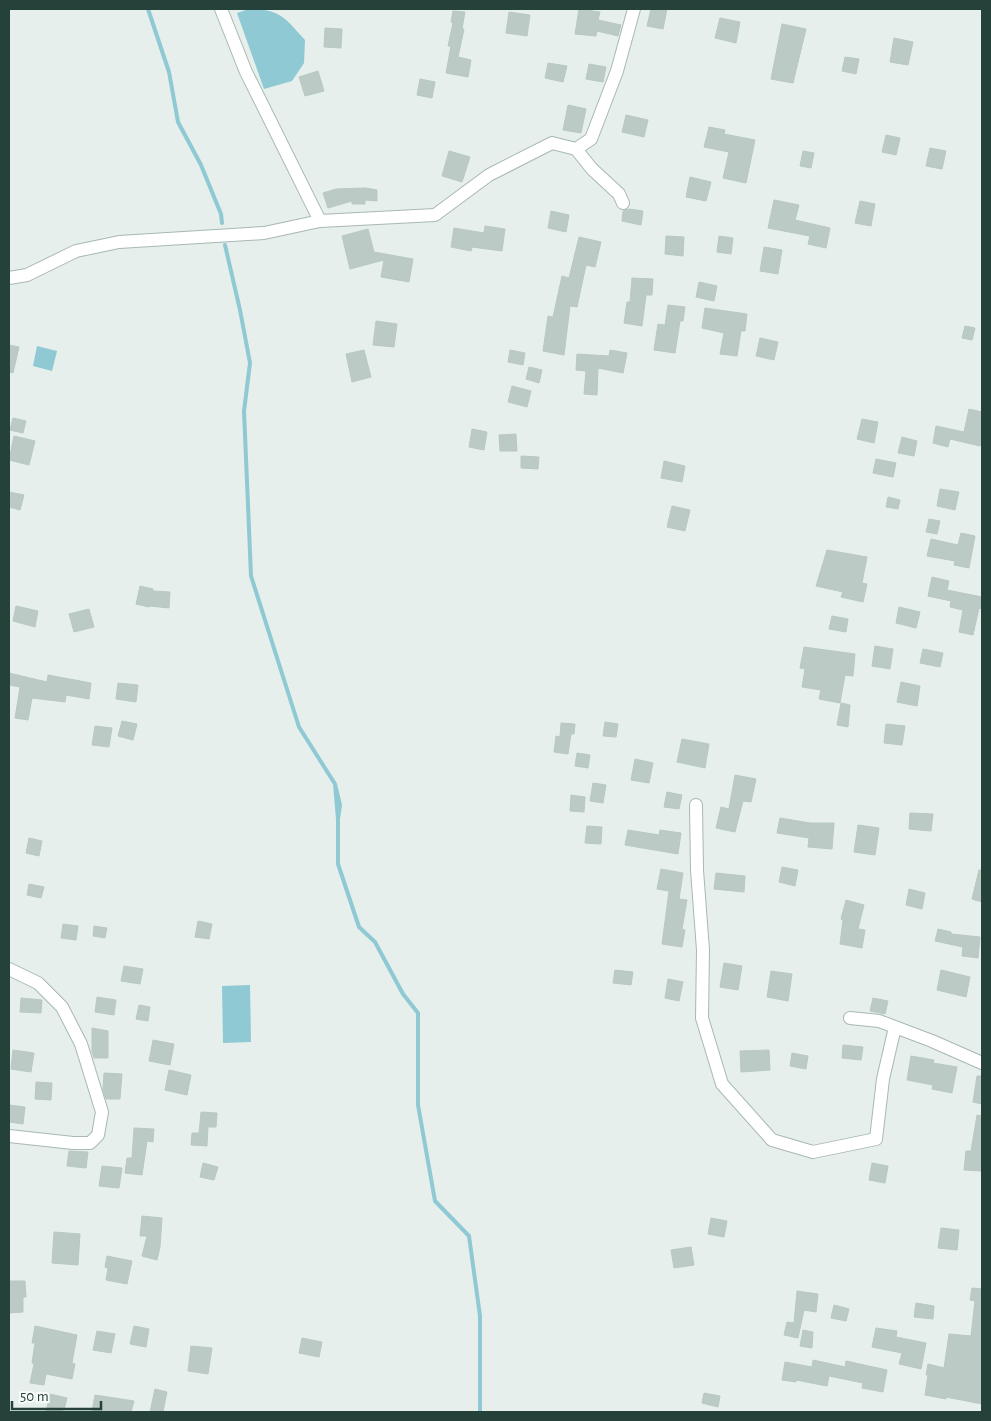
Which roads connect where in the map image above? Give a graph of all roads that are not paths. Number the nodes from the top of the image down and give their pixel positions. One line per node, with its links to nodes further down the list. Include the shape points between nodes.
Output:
1 (221, 9): 5 (street, via 246,72)
2 (634, 9): 3 (street, via 617,71 591,139)
3 (576, 149): 4 (street, via 619,194); 5 (street, via 552,143 489,175 435,215)
4 (623, 203)
5 (320, 221): 6 (street, via 264,233 119,242 76,251 26,275)
6 (9, 278)
7 (696, 805): 10 (street, via 697,870 704,950 702,1018 722,1084 772,1140 813,1152 876,1139 882,1079)
8 (9, 969): 12 (street, via 38,984 62,1007 81,1044 102,1112 98,1135 90,1143)
9 (850, 1018): 10 (street, via 879,1021)
10 (895, 1027): 11 (street)
11 (982, 1063)
12 (9, 1136)

